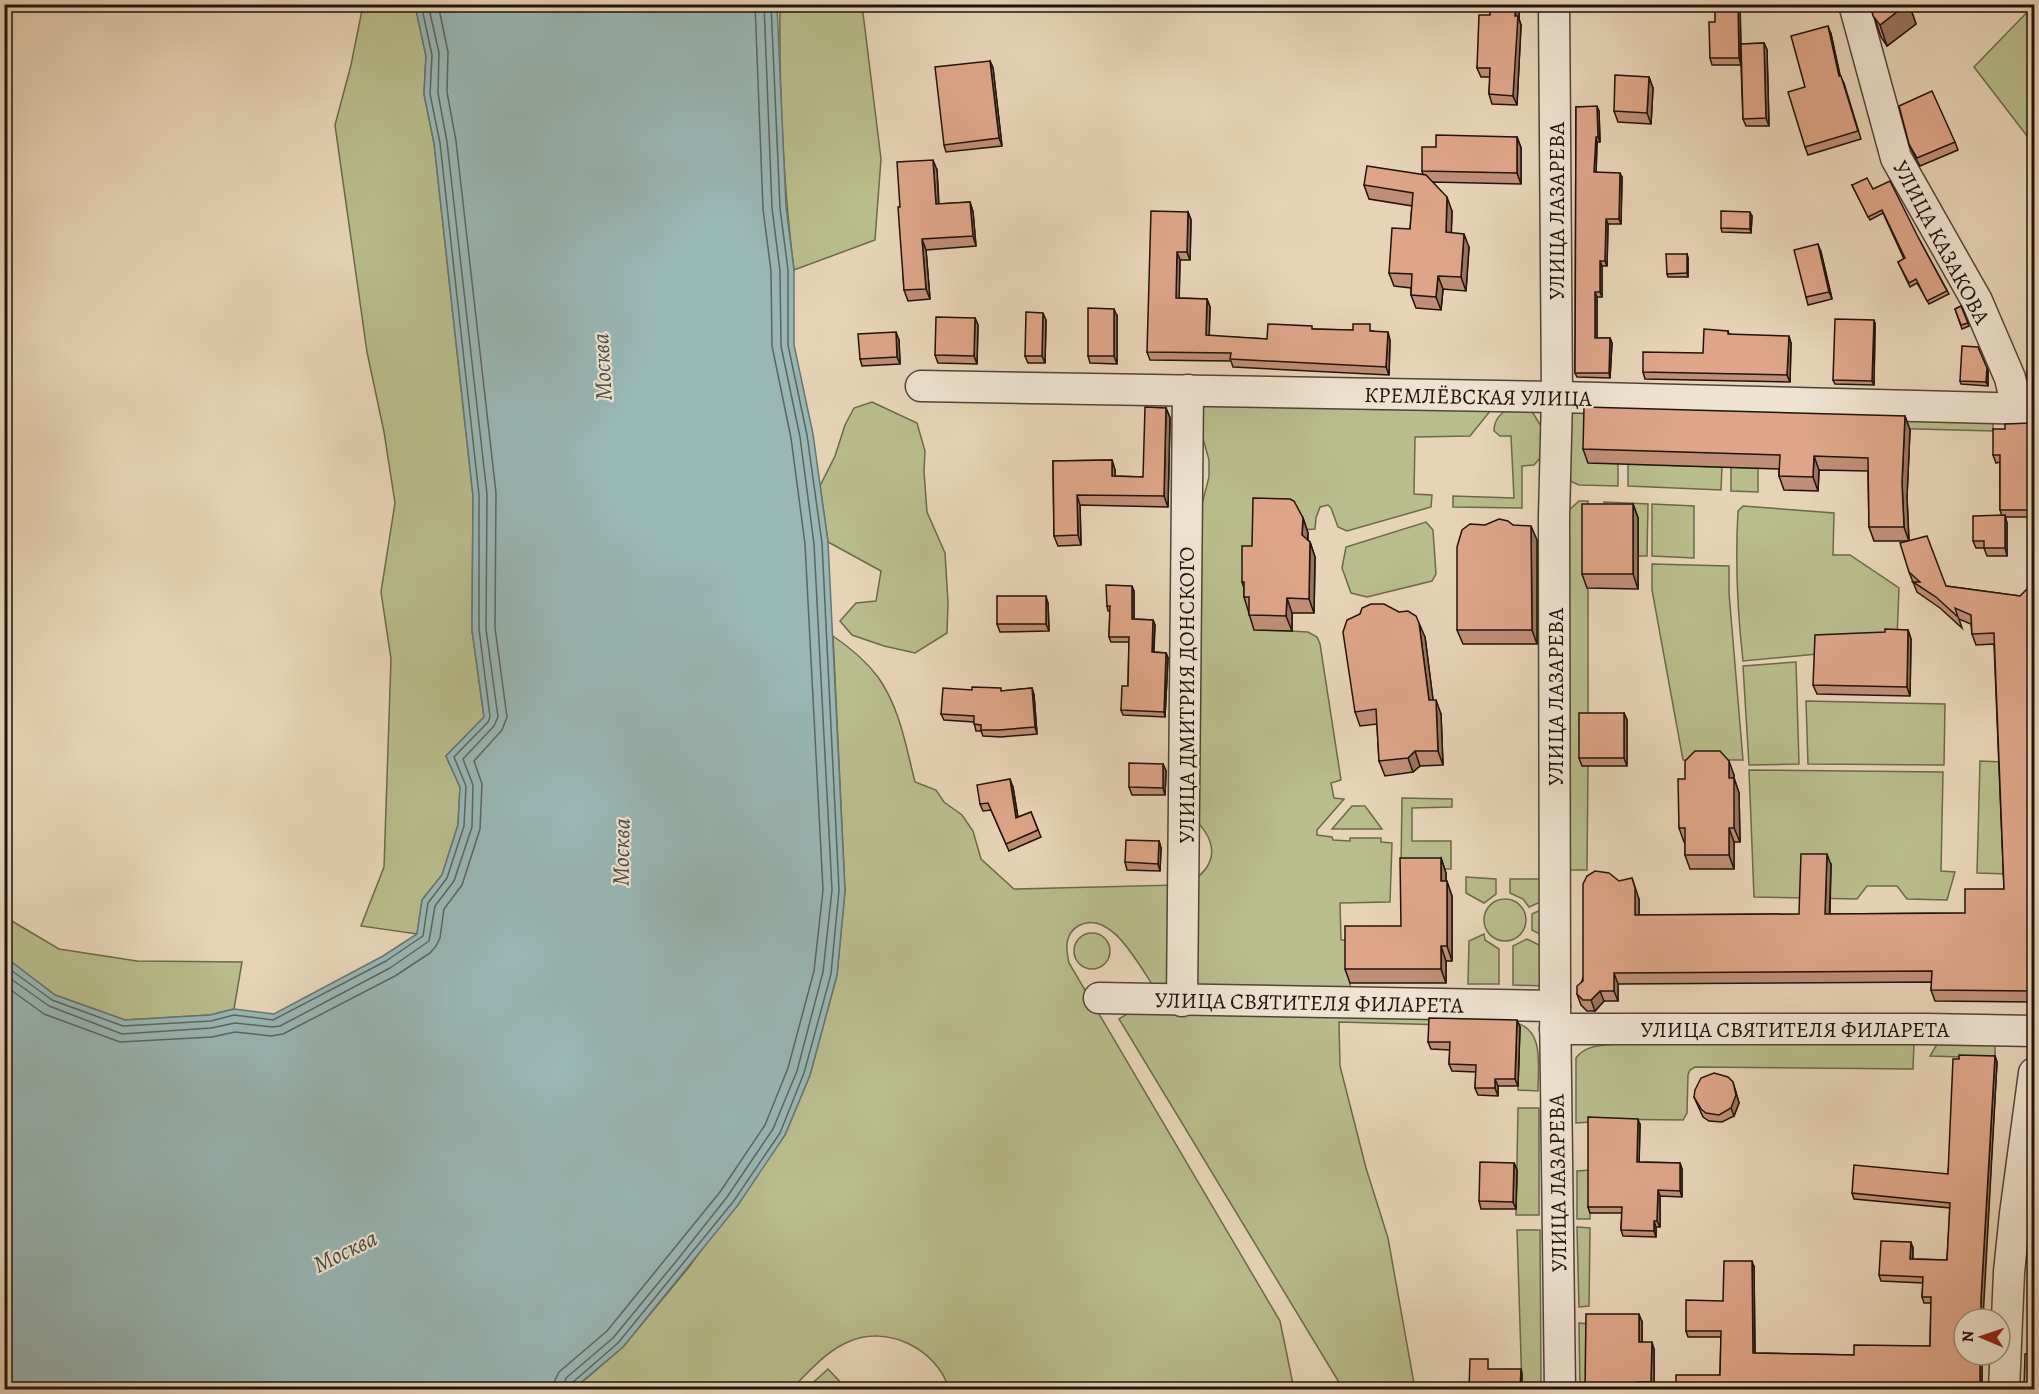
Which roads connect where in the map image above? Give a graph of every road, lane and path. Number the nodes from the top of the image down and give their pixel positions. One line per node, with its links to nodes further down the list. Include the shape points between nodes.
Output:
1 (1554, 4): 5 (street, УЛИЦА ЛАЗАРЕВА)
2 (1854, 4): 6 (street, УЛИЦА КАЗАКОВА, via 1896,158 1977,301)
3 (921, 386): 4 (street, КРЕМЛЁВСКАЯ УЛИЦА)
4 (1188, 390): 5 (street, КРЕМЛЁВСКАЯ УЛИЦА); 8 (street, УЛИЦА ДМИТРИЯ ДОНСКОГО)
5 (1557, 397): 6 (street, КРЕМЛЁВСКАЯ УЛИЦА); 9 (street, УЛИЦА ЛАЗАРЕВА)
6 (2026, 408)
7 (1098, 998): 8 (street, УЛИЦА СВЯТИТЕЛЯ ФИЛАРЕТА)
8 (1182, 1000): 9 (street, УЛИЦА СВЯТИТЕЛЯ ФИЛАРЕТА)
9 (1555, 1018): 10 (street, УЛИЦА СВЯТИТЕЛЯ ФИЛАРЕТА); 12 (street, УЛИЦА ЛАЗАРЕВА)
10 (2034, 1031)
11 (2034, 1073): 13 (street, via 2010,1260)
12 (1560, 1389)
13 (2004, 1389)

